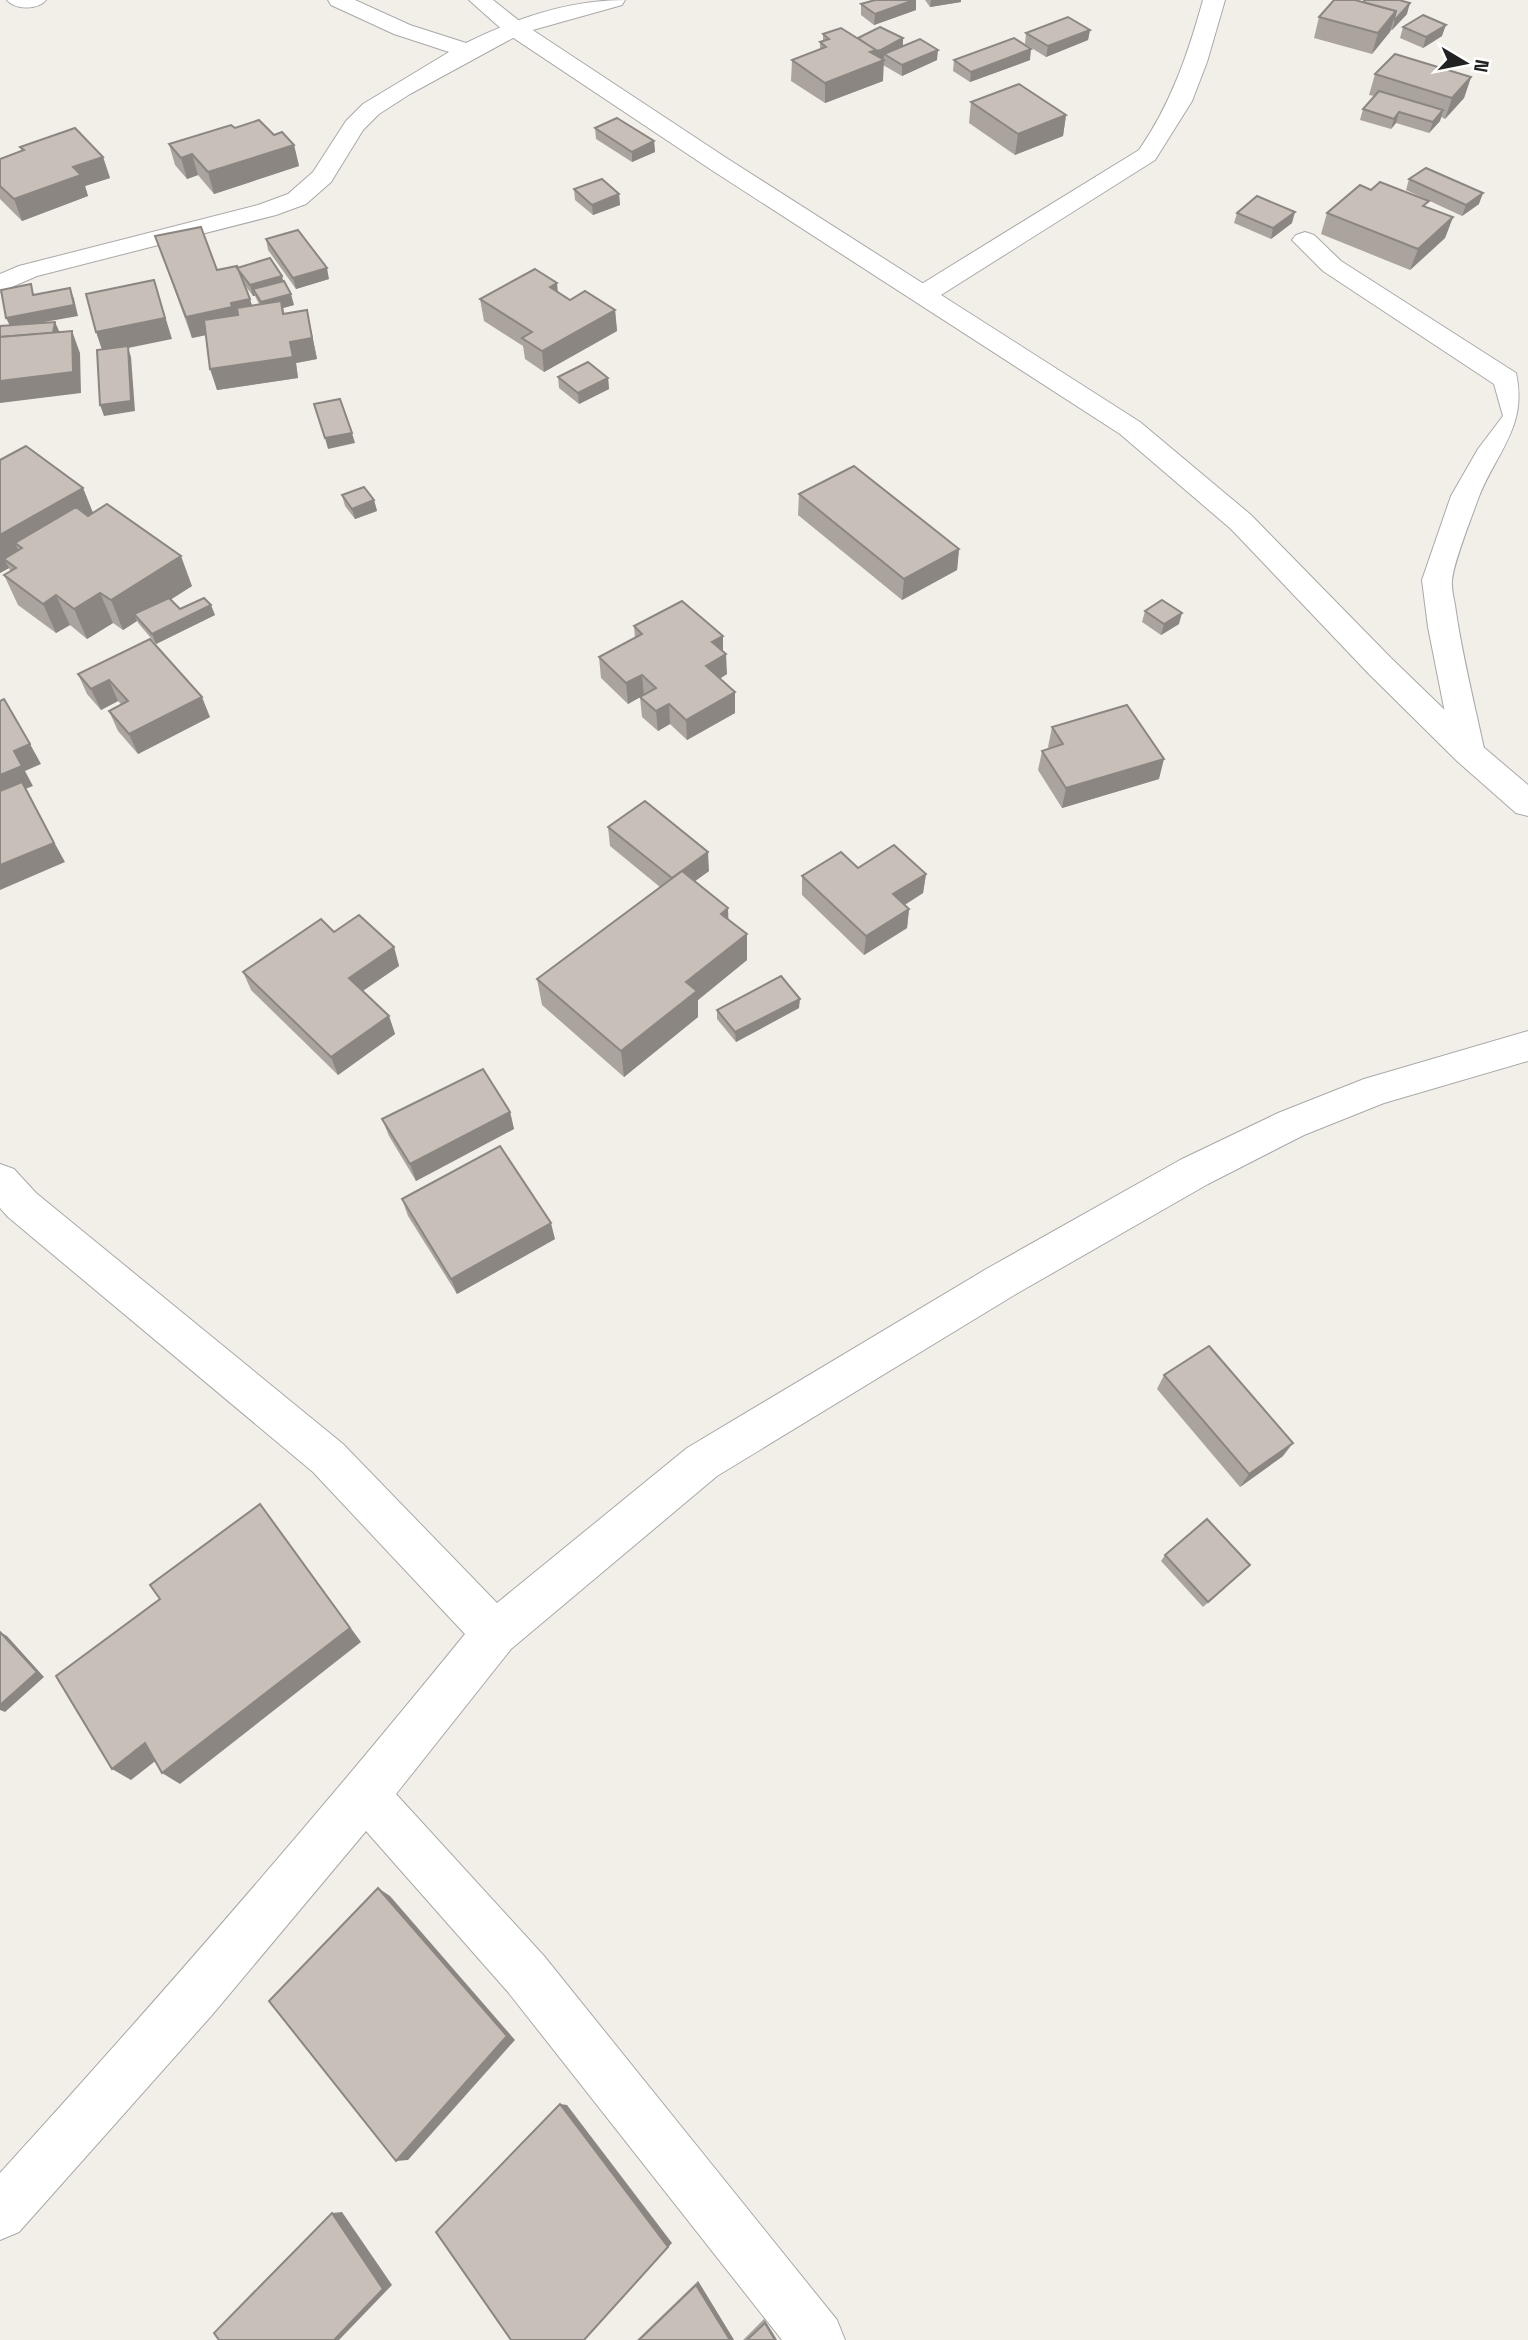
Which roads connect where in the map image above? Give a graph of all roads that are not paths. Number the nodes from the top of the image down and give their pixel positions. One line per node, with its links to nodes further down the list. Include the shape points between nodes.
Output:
1 (18, 0): 2 (street)
2 (35, 0)
3 (339, 0): 8 (street, via 379,22)
4 (481, 0): 7 (street)
5 (614, 0): 7 (street)
6 (1214, 0): 11 (street, via 1192,78 1169,126 1147,155)
7 (514, 28): 8 (street); 11 (street)
8 (469, 50): 10 (street, via 371,109 354,126 321,177 297,199 28,271)
9 (1305, 240): 12 (street, via 1332,266 1506,379 1514,397 1517,416 1465,496 1437,580)
10 (0, 284)
11 (924, 294): 12 (street, via 1130,428 1221,505)
12 (1469, 752): 13 (street)
13 (1528, 804)
14 (1528, 1046): 16 (street, via 1377,1090 1291,1124 1194,1172 1002,1281 702,1462)
15 (0, 1181): 16 (street, via 22,1205 328,1458)
16 (495, 1633): 17 (street)
17 (365, 1795): 18 (street, via 194,1997); 19 (street, via 526,1974)
18 (0, 2213)
19 (817, 2340)

